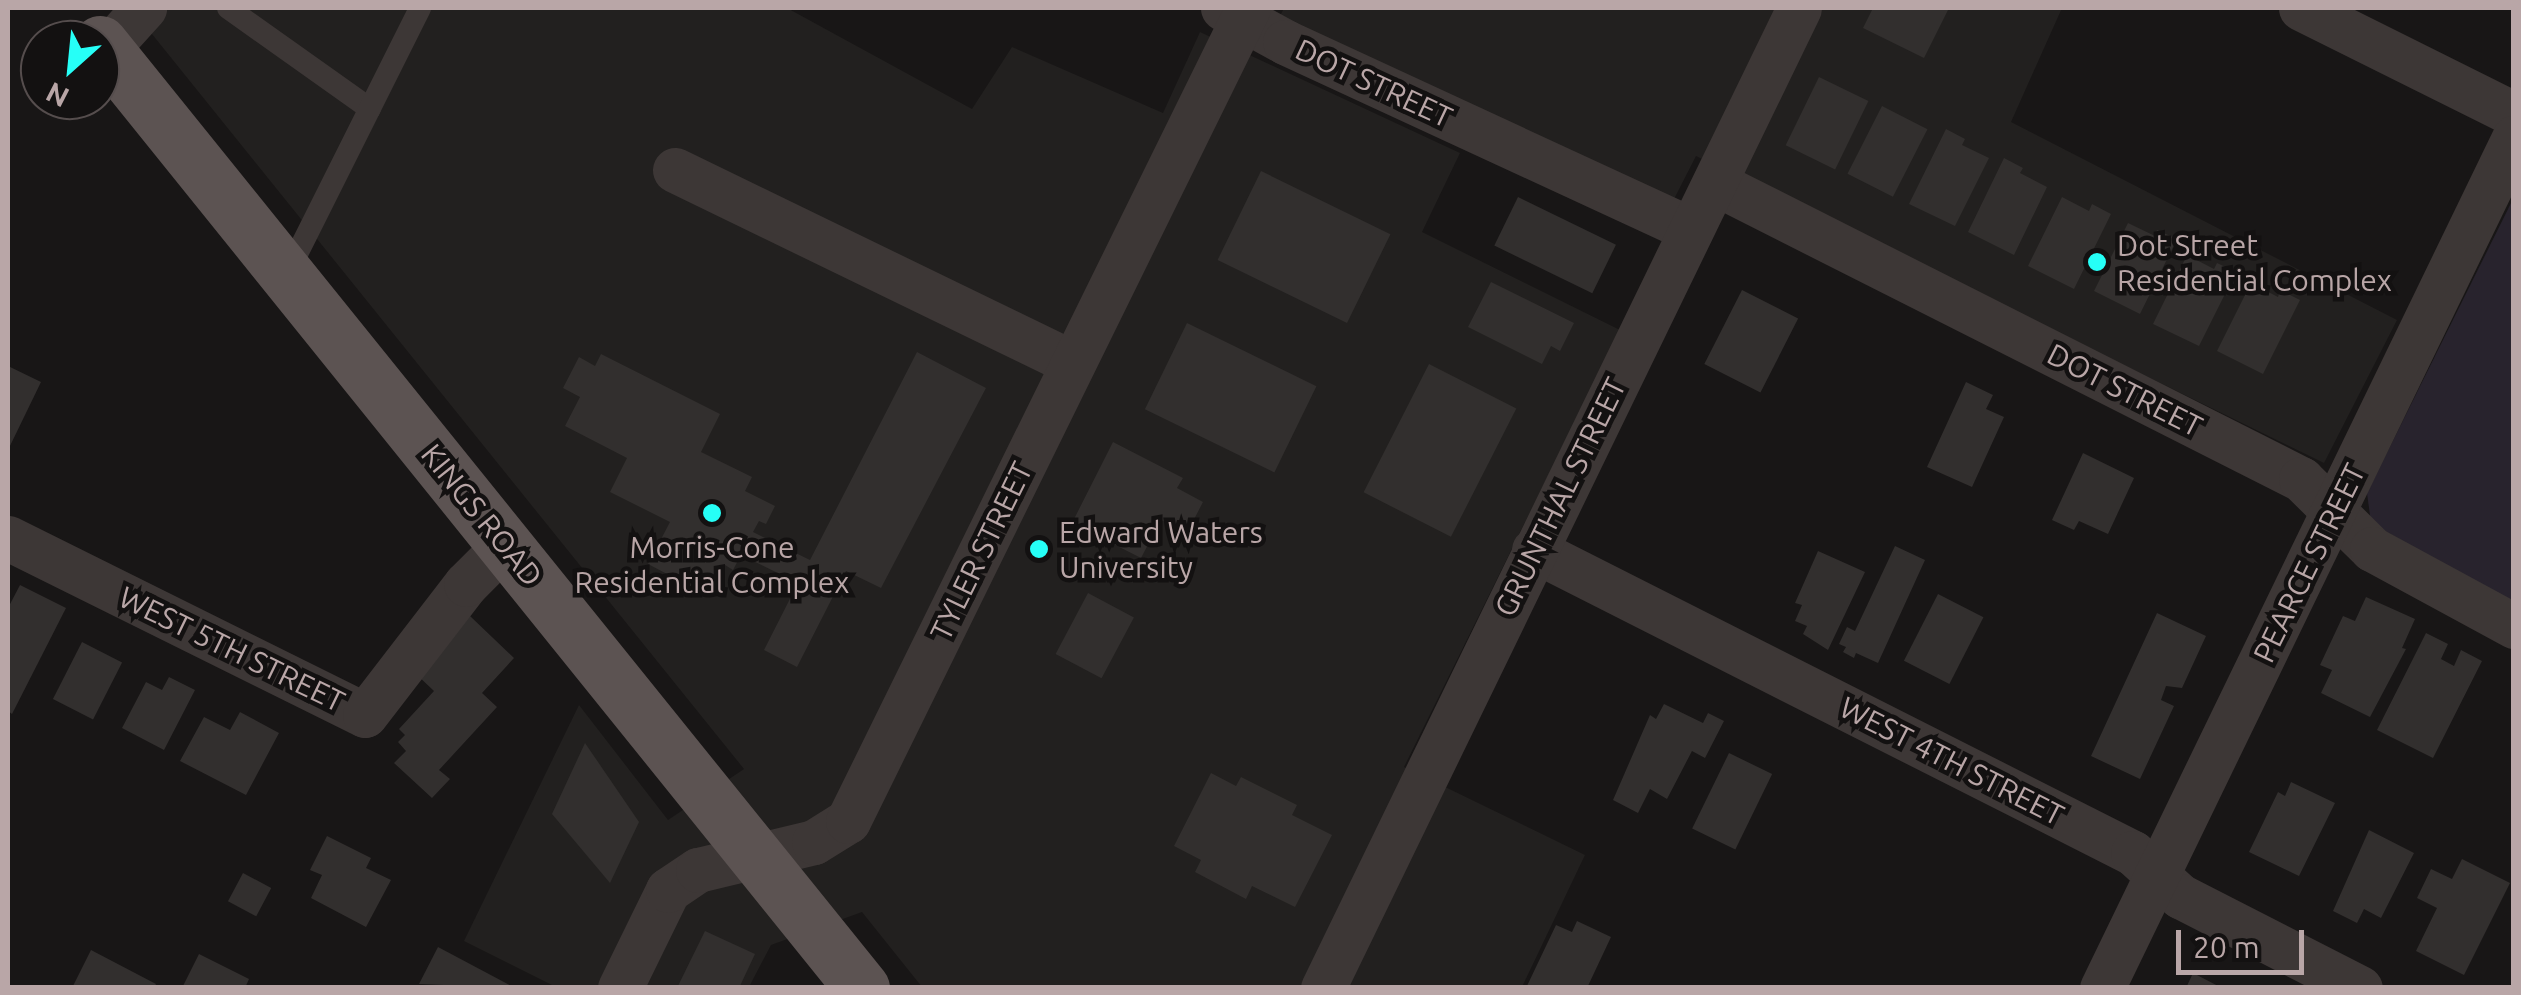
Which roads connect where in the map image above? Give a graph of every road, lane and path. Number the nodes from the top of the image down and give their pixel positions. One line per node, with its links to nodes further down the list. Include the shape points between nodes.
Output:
1 (144, 8): 7 (street)
2 (228, 8): 9 (lane)
3 (420, 8): 9 (lane)
4 (1798, 8): 13 (street, GRUNTHAL STREET)
5 (2302, 8): 10 (street)
6 (1238, 11): 14 (street, DOT STREET); 16 (street, TYLER STREET)
7 (120, 28)
8 (120, 67): 15 (main road, KINGS ROAD)
9 (370, 109): 15 (lane)
10 (2514, 114)
11 (2514, 138): 17 (street, PEARCE STREET)
12 (675, 170): 16 (street)
13 (1715, 184): 14 (street, GRUNTHAL STREET); 17 (street, DOT STREET, via 2301,478)
14 (1692, 230): 20 (street, GRUNTHAL STREET)
15 (288, 274): 19 (main road, KINGS ROAD)
16 (1073, 363): 22 (street, TYLER STREET, via 848,822 814,842)
17 (2336, 512): 21 (street, DOT STREET, via 2372,549); 23 (street, PEARCE STREET)
18 (8, 538): 19 (street, WEST 5TH STREET, via 365,715 466,584)
19 (506, 544): 22 (main road, KINGS ROAD)
20 (1534, 550): 23 (street, WEST 4TH STREET, via 2133,853); 26 (street, GRUNTHAL STREET)
21 (2514, 626)
22 (756, 855): 24 (street, TYLER STREET, via 698,870 668,890); 25 (main road, KINGS ROAD)
23 (2156, 874): 27 (street, PEARCE STREET); 28 (street, WEST 4TH STREET, via 2180,896)
24 (620, 988)
25 (862, 988)
26 (1324, 988)
27 (2102, 988)
28 (2360, 988)

